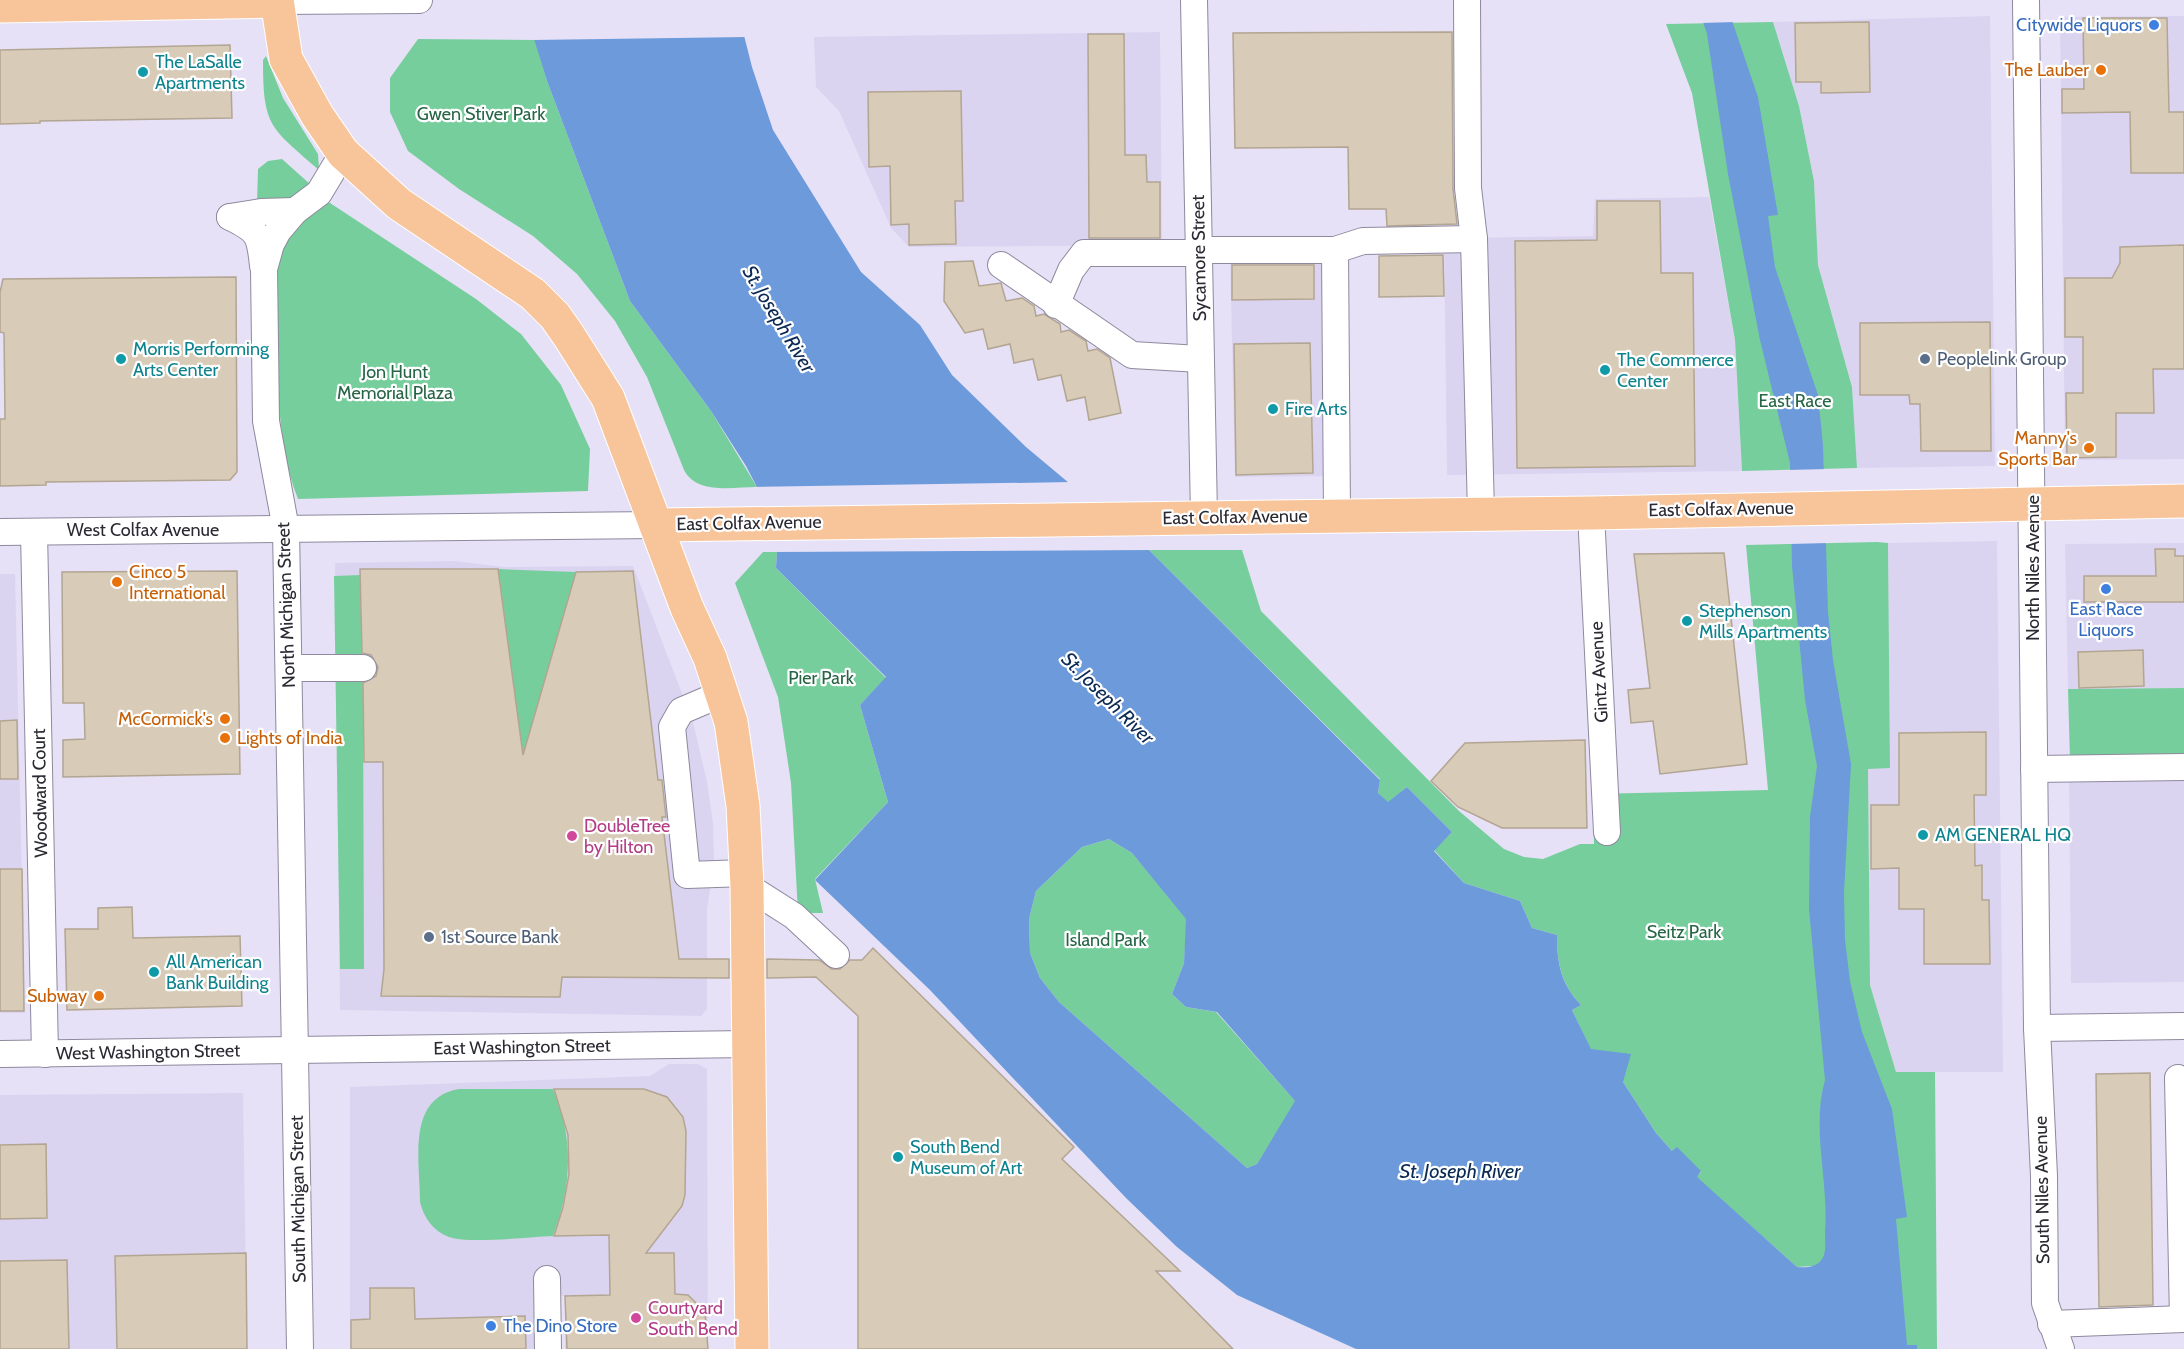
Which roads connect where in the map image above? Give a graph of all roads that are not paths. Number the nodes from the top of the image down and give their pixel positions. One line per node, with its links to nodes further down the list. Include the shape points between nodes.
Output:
1 (419, 0): 5 (street)
2 (1194, 0): 11 (street, Sycamore Street)
3 (1467, 0): 9 (street, via 1468,188)
4 (2026, 0): 17 (street, North Niles Avenue)
5 (277, 1): 6 (main road); 7 (main road, via 286,59)
6 (0, 6)
7 (343, 153): 8 (street, North Michigan Street, via 319,193); 22 (main road, via 399,204 496,267 555,316 608,398)
8 (295, 211): 13 (street, North Michigan Street, via 271,244); 13 (street, via 230,217 254,230 261,240)
9 (1474, 239): 10 (street, via 1363,241); 18 (street)
10 (1335, 250): 11 (street); 21 (street)
11 (1198, 252): 14 (street, via 1084,253 1071,270); 15 (street, Sycamore Street)
12 (1002, 265): 14 (street)
13 (264, 269): 23 (street, North Michigan Street, via 266,422)
14 (1056, 305): 15 (street, via 1132,355)
15 (1200, 359): 20 (street, Sycamore Street)
16 (2184, 501): 17 (main road, East Colfax Avenue)
17 (2033, 502): 19 (main road, East Colfax Avenue); 30 (street, North Niles Avenue)
18 (1481, 513): 19 (main road, East Colfax Avenue); 21 (main road, East Colfax Avenue)
19 (1591, 513): 31 (street, Gintz Avenue)
20 (1204, 516): 21 (main road, East Colfax Avenue); 22 (main road, East Colfax Avenue)
21 (1337, 516)
22 (656, 525): 23 (street, East Colfax Avenue); 28 (main road)
23 (286, 529): 24 (street, West Colfax Avenue); 26 (street, North Michigan Street)
24 (34, 531): 25 (street, West Colfax Avenue); 38 (street, Woodward Court)
25 (0, 532)
26 (289, 668): 27 (street); 37 (street, North Michigan Street)
27 (363, 668)
28 (721, 694): 32 (main road, via 737,757); 32 (street, via 681,711 672,727 687,875)
29 (2184, 767): 30 (street)
30 (2034, 769): 35 (street, North Niles Avenue)
31 (1607, 832)
32 (746, 880): 33 (street, via 794,916); 36 (main road)
33 (836, 956)
34 (2184, 1026): 35 (street)
35 (2037, 1028): 43 (street, South Niles Avenue, via 2045,1303)
36 (748, 1044): 37 (street, East Washington Street); 46 (main road)
37 (296, 1050): 38 (street, West Washington Street); 44 (street, South Michigan Street)
38 (45, 1053): 39 (street, West Washington Street)
39 (0, 1054)
40 (2178, 1078): 42 (street)
41 (546, 1279): 45 (street)
42 (2183, 1319): 43 (street)
43 (2051, 1324): 47 (street, South Niles Avenue)
44 (300, 1349)
45 (548, 1349)
46 (752, 1349)
47 (2061, 1349)

